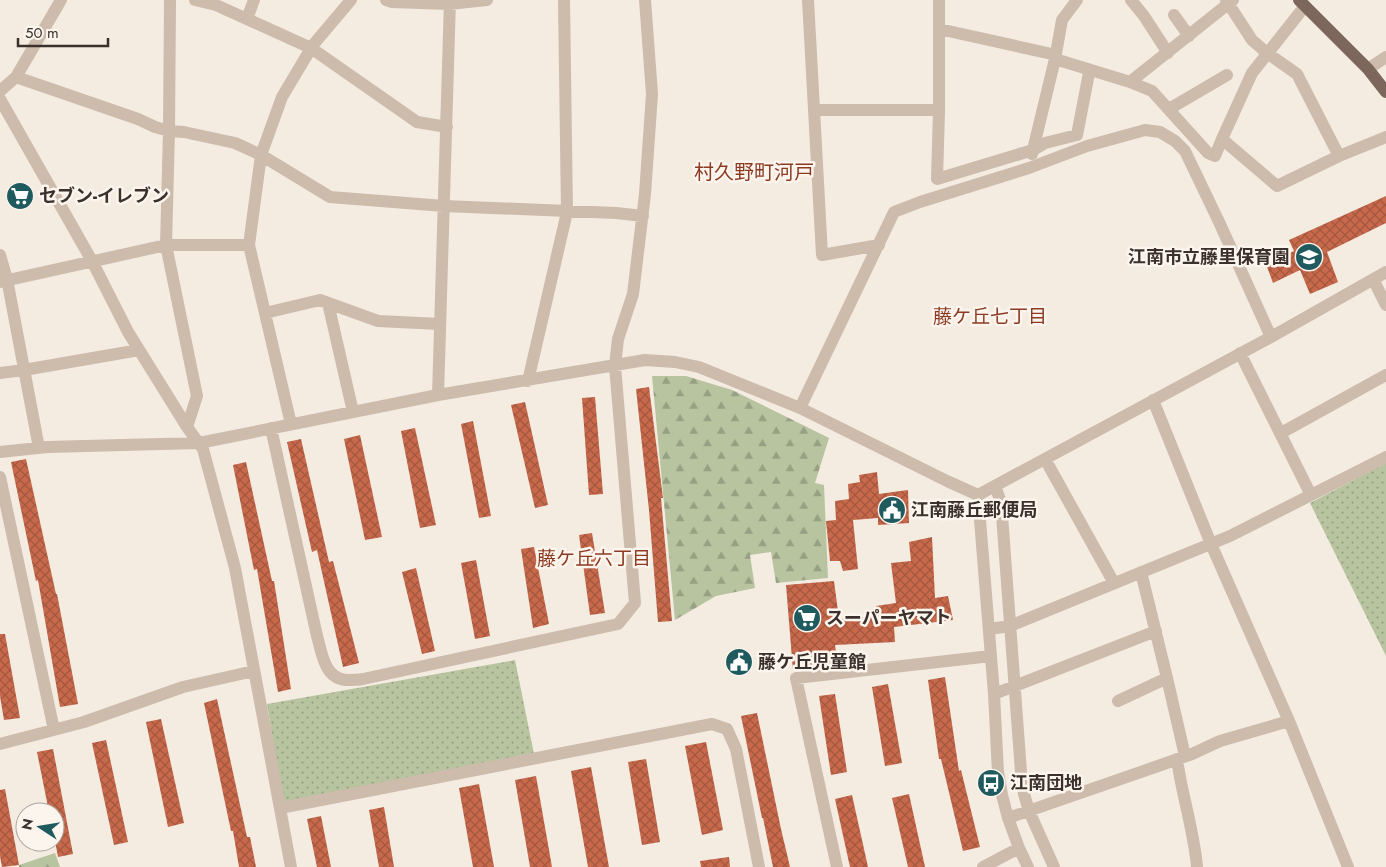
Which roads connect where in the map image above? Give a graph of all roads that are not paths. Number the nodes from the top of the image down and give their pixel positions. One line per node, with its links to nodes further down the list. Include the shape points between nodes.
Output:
1 (61, 0): 29 (street)
2 (170, 0): 38 (street)
3 (195, 0): 18 (street, via 216,5)
4 (254, 0): 18 (street)
5 (351, 0): 21 (street)
6 (386, 0): 15 (street)
7 (487, 0): 15 (street)
8 (564, 0): 46 (street)
9 (646, 0): 47 (street, via 652,94)
10 (808, 0): 35 (street)
11 (939, 0): 19 (street)
12 (1077, 0): 24 (street, via 1062,20)
13 (1131, 0): 22 (street)
14 (1229, 1): 20 (street); 23 (street, via 1252,40)
15 (450, 2): 37 (street)
16 (1302, 3): 23 (street); 26 (main road)
17 (1174, 15): 20 (street)
18 (247, 19): 21 (street)
19 (939, 29): 24 (street); 36 (street)
20 (1189, 36): 22 (street)
21 (311, 48): 37 (street, via 417,122); 42 (street, via 282,97)
22 (1168, 52): 30 (street)
23 (1268, 53): 40 (street, via 1252,73); 43 (street, via 1297,74)
24 (1054, 57): 30 (street); 41 (street)
25 (1386, 57): 26 (street)
26 (1368, 69): 32 (main road)
27 (1089, 73): 41 (street, via 1077,135 1045,143)
28 (1227, 75): 34 (street)
29 (16, 76): 31 (street); 38 (street)
30 (1130, 82): 34 (street, via 1152,91)
31 (0, 91)
32 (1386, 92)
33 (0, 99): 52 (street)
34 (1169, 109): 40 (street, via 1208,153 1215,156)
35 (814, 110): 36 (street); 50 (street, via 822,254)
36 (939, 110): 41 (street, via 937,179)
37 (447, 127): 45 (street)
38 (169, 131): 42 (street, via 234,143); 48 (street)
39 (1386, 137): 43 (street)
40 (1222, 139): 43 (street, via 1277,186)
41 (1033, 150): 44 (street)
42 (261, 155): 45 (street, via 330,197); 49 (street)
43 (1339, 156)
44 (1029, 168): 50 (street, via 894,212); 60 (street, via 1087,146 1145,130 1160,132 1175,141 1185,151)
45 (444, 206): 46 (street); 59 (street)
46 (567, 212): 47 (street); 67 (street)
47 (643, 216): 63 (street, via 633,294 618,339)
48 (166, 245): 49 (street); 52 (street); 73 (street, via 197,396)
49 (249, 245): 58 (street)
50 (878, 245): 70 (street)
51 (0, 255): 55 (street)
52 (92, 261): 55 (street); 61 (street)
53 (1386, 272): 54 (street)
54 (1373, 279): 57 (street); 60 (street)
55 (3, 280): 64 (street)
56 (328, 303): 58 (street, via 320,300); 59 (street, via 378,320); 71 (street)
57 (1386, 305)
58 (265, 313): 72 (street)
59 (440, 324): 68 (street)
60 (1271, 337): 62 (street)
61 (139, 350): 64 (street); 73 (street)
62 (1240, 353): 69 (street); 75 (street)
63 (615, 366): 67 (street); 70 (street, via 645,360 699,367); 74 (street, via 635,603 628,612 618,624 363,680 344,680 325,666)
64 (24, 370): 65 (street); 77 (street)
65 (0, 373)
66 (1386, 375): 75 (street)
67 (528, 380): 68 (street)
68 (438, 395): 71 (street)
69 (1153, 400): 80 (street); 85 (street)
70 (800, 408): 84 (street)
71 (353, 412): 72 (street)
72 (291, 424): 74 (street)
73 (187, 427): 76 (street)
74 (271, 428): 76 (street)
75 (1281, 433): 83 (street)
76 (199, 443): 77 (street); 91 (street, via 235,568)
77 (39, 448): 78 (street)
78 (0, 452)
79 (1386, 456): 83 (street)
80 (1045, 459): 82 (street); 87 (street)
81 (0, 477): 96 (street)
82 (995, 486): 84 (street); 88 (street, via 1001,502)
83 (1311, 494): 85 (street)
84 (978, 495): 88 (street)
85 (1211, 544): 86 (street); 95 (street)
86 (1141, 572): 87 (street); 89 (street)
87 (1114, 583): 88 (street)
88 (1001, 627): 90 (street); 93 (street)
89 (1156, 631): 92 (street); 93 (street)
90 (991, 656): 93 (street); 104 (street, via 796,678)
91 (254, 671): 96 (street, via 183,687); 99 (street)
92 (1167, 678): 94 (street); 98 (street)
93 (1006, 689): 100 (street, via 1024,794); 100 (street, via 998,772 1002,795)
94 (1118, 701)
95 (1288, 721): 98 (street); 109 (street)
96 (54, 730): 97 (street)
97 (0, 744)
98 (1181, 758): 100 (street); 108 (street, via 1180,783)
99 (280, 808): 102 (street); 103 (street, via 712,724 727,729 736,749)
100 (1020, 814): 101 (street); 107 (street)
101 (1019, 848): 105 (street); 106 (street)
102 (291, 867)
103 (759, 867)
104 (837, 867)
105 (983, 867)
106 (1028, 867)
107 (1054, 867)
108 (1198, 867)
109 (1348, 867)

